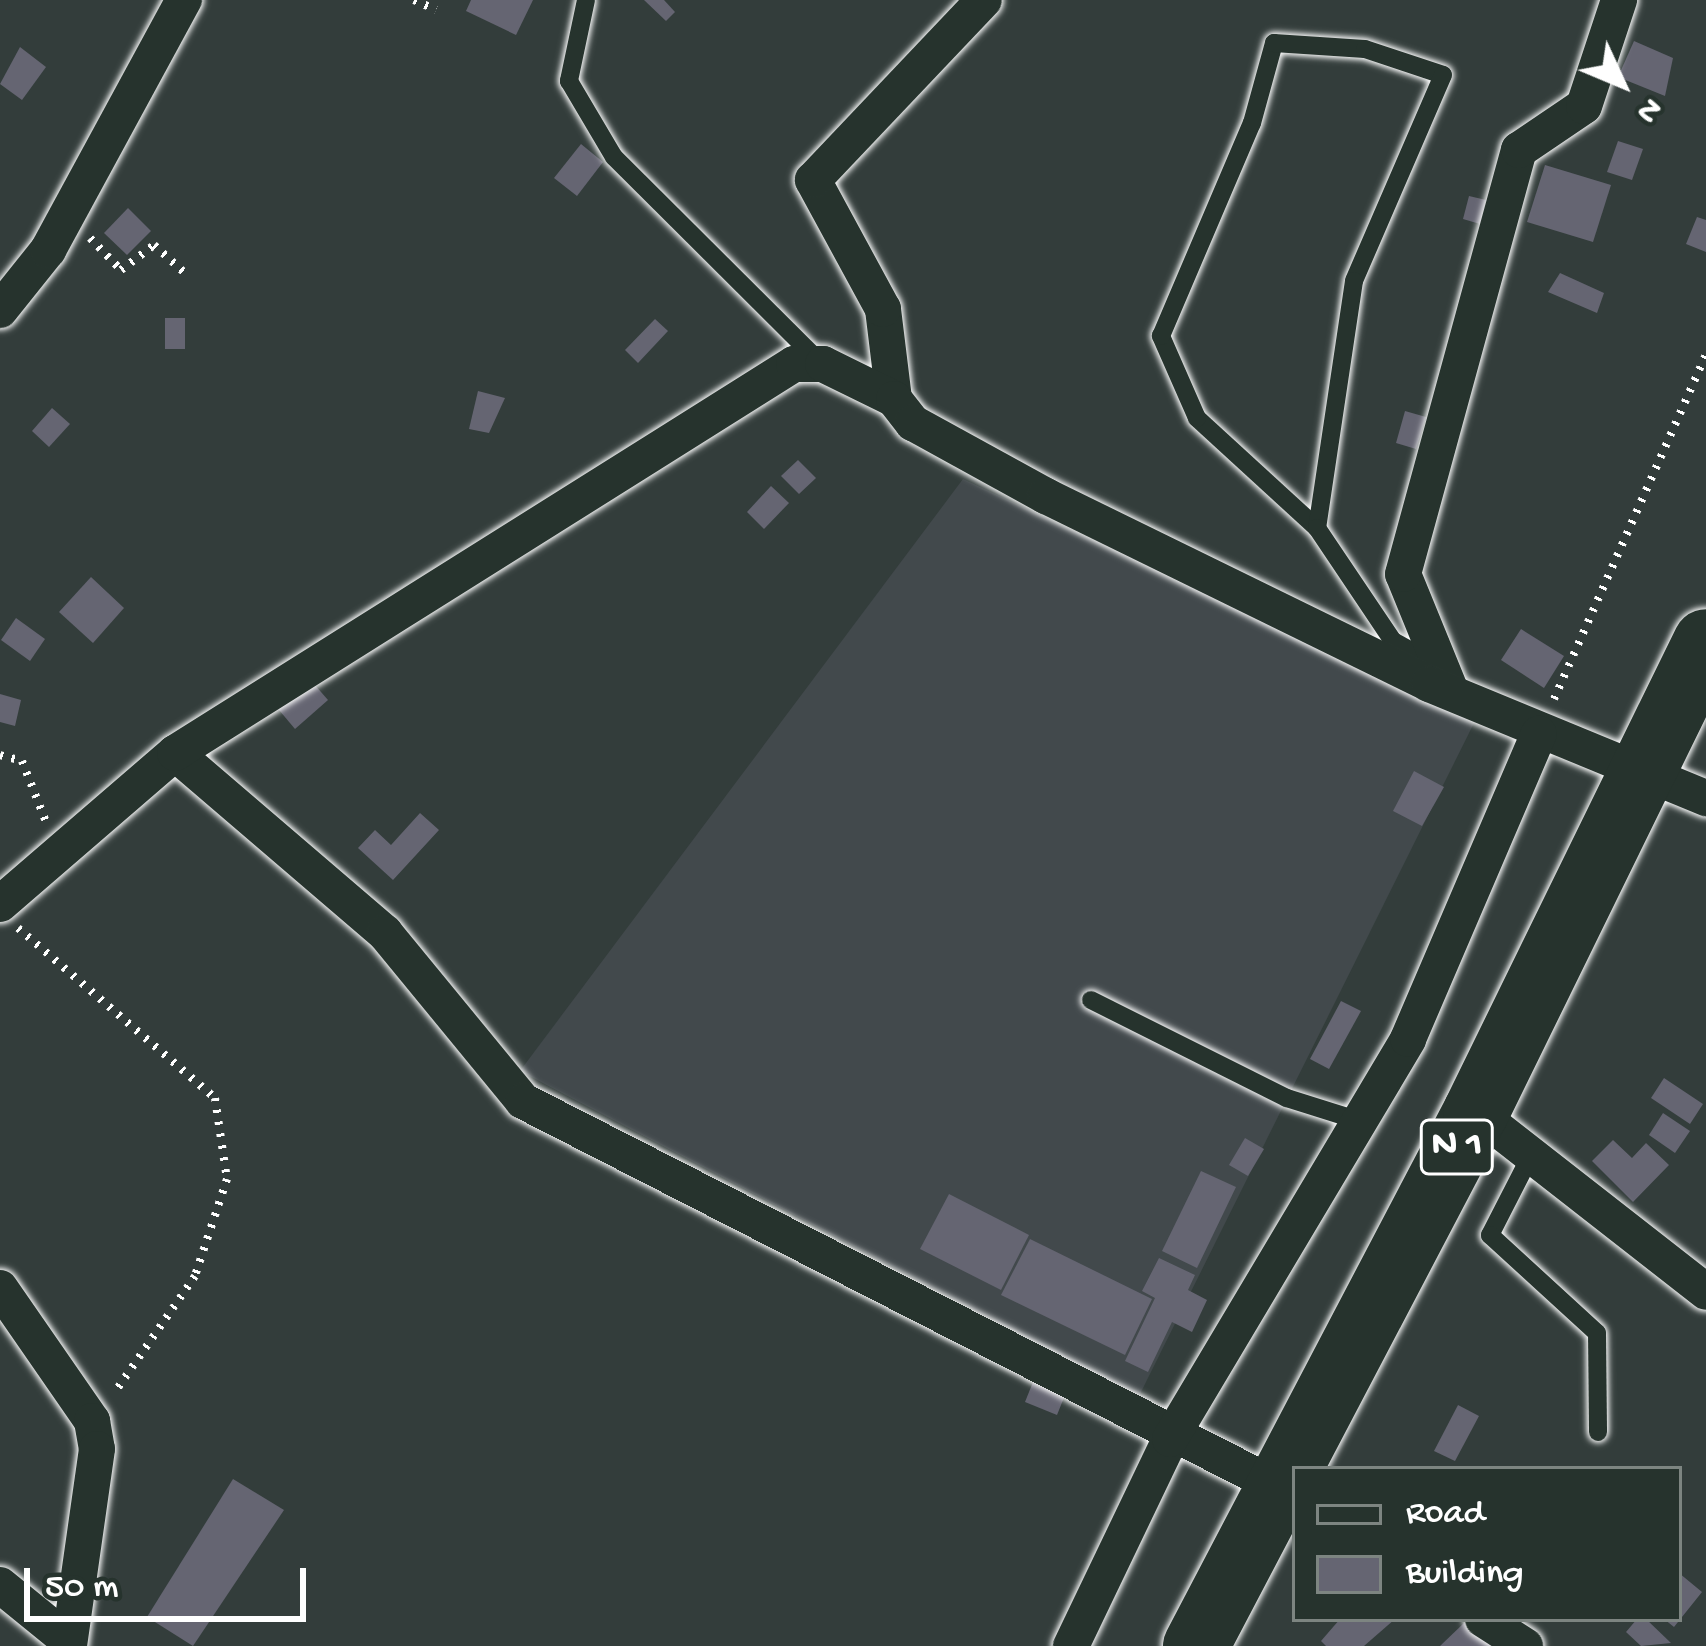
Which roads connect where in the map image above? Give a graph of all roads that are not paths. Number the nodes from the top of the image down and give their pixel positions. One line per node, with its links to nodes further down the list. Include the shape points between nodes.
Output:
1 (184, 0): 5 (street, via 68,215)
2 (586, 0): 6 (lane, via 569,81 614,157)
3 (984, 0): 7 (street, via 813,180 883,309)
4 (1619, 0): 10 (street, via 1584,106 1519,150 1403,574)
5 (0, 310)
6 (823, 364): 7 (street); 12 (street, via 794,364)
7 (894, 399): 10 (street, via 913,424 1046,496)
8 (1317, 528): 8 (lane, via 1197,418 1161,336 1252,123 1274,43 1365,49 1443,75 1354,281); 10 (lane, via 1394,641)
9 (1706, 642): 13 (highway, N 1)
10 (1443, 677): 11 (street)
11 (1539, 734): 13 (street); 18 (street, via 1408,1040)
12 (175, 753): 15 (street, via 74,833); 23 (street, via 385,933 523,1101)
13 (1642, 771): 14 (street); 17 (highway, N 1)
14 (1706, 798)
15 (0, 908)
16 (1091, 1000): 18 (lane, via 1287,1098)
17 (1476, 1112): 19 (street); 24 (highway, N 1)
18 (1360, 1121): 23 (street)
19 (1531, 1155): 21 (street); 22 (lane, via 1490,1235 1597,1333)
20 (0, 1288): 28 (street, via 92,1421 97,1449)
21 (1706, 1292)
22 (1598, 1432)
23 (1170, 1438): 25 (street); 29 (street)
24 (1299, 1466)
25 (1286, 1491): 30 (highway, N 1)
26 (0, 1585): 28 (street)
27 (1488, 1622): 31 (street)
28 (67, 1642)
29 (1071, 1646)
30 (1196, 1646)
31 (1526, 1646)

